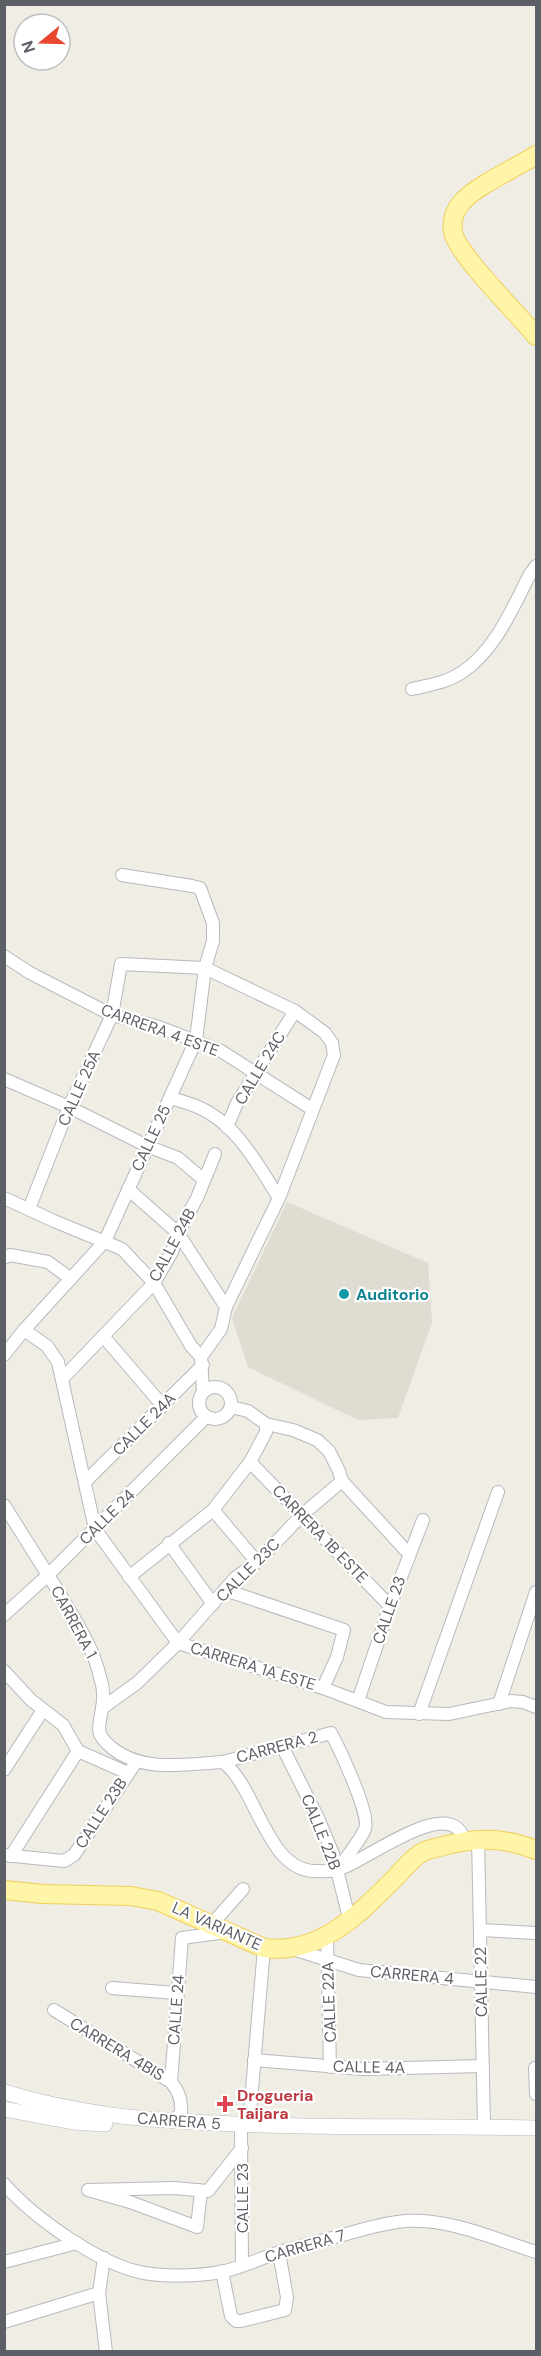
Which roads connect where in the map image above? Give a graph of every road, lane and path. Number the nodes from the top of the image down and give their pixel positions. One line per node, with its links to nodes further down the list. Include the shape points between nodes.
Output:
1 (537, 155): 2 (main road, via 472,194 462,203 452,224 453,234 468,258)
2 (537, 336)
3 (537, 566): 4 (street, via 500,632 480,656 461,673)
4 (412, 689)
5 (122, 875): 7 (street, CALLE 25, via 200,888 213,923 212,951)
6 (4, 956): 9 (street, CARRERA 4 ESTE)
7 (205, 968): 8 (street); 9 (street, CALLE 25A, via 121,964); 10 (street, CALLE 25)
8 (295, 1011): 11 (street, CALLE 24C); 15 (street, CALLE 24A, via 332,1043 333,1055)
9 (111, 1015): 10 (street, CARRERA 4 ESTE); 14 (street, CALLE 25A)
10 (196, 1040): 11 (street, CARRERA 4 ESTE); 13 (street, CALLE 25)
11 (256, 1072): 15 (street, CARRERA 4 ESTE); 16 (street, CALLE 24C)
12 (4, 1079): 14 (street)
13 (171, 1098): 16 (street, via 200,1107); 17 (street, CALLE 25)
14 (69, 1107): 17 (street); 23 (street, CALLE 25A)
15 (312, 1109): 22 (street, CALLE 24A)
16 (227, 1127): 22 (street)
17 (147, 1146): 19 (street, via 178,1158); 20 (street, CALLE 25)
18 (215, 1154): 19 (street, CALLE 24B)
19 (204, 1180): 24 (street, CALLE 24B)
20 (128, 1189): 24 (street); 25 (street, CALLE 25)
21 (4, 1198): 23 (street)
22 (279, 1198): 29 (street, CALLE 24A)
23 (29, 1209): 25 (street)
24 (178, 1233): 28 (street, CALLE 24B); 29 (street)
25 (105, 1241): 27 (street, CALLE 25); 28 (street, via 122,1249)
26 (4, 1258): 27 (street, via 10,1255 48,1262)
27 (71, 1279): 30 (street, CALLE 25)
28 (154, 1283): 31 (street, CALLE 24B); 33 (street)
29 (226, 1307): 33 (street, CALLE 24A, via 222,1329)
30 (24, 1330): 32 (street, CALLE 25); 34 (street, CARRERA 1A ESTE, via 47,1346)
31 (103, 1336): 34 (street, CALLE 24B); 36 (street)
32 (6, 1349)
33 (202, 1361): 35 (street); 36 (street, CALLE 24A)
34 (63, 1378): 42 (street, CARRERA 1A ESTE)
35 (203, 1392): 37 (street, via 211,1387 225,1390); 38 (street, via 200,1409)
36 (163, 1406): 42 (street, CALLE 24A)
37 (231, 1407): 38 (street, via 216,1419); 39 (street, via 248,1411)
38 (206, 1417): 48 (street, CALLE 24)
39 (266, 1424): 40 (street, via 266,1432); 41 (street, via 316,1440 329,1451)
40 (250, 1462): 45 (street); 46 (street, CARRERA 1B ESTE)
41 (342, 1481): 46 (street, CALLE 23C); 50 (street)
42 (85, 1482): 48 (street, CARRERA 1A ESTE)
43 (498, 1492): 67 (street)
44 (4, 1505): 52 (street, CARRERA 1)
45 (213, 1510): 49 (street); 51 (street)
46 (302, 1515): 51 (street, CALLE 23C); 57 (street, CARRERA 1B ESTE)
47 (423, 1520): 50 (street, CALLE 23)
48 (95, 1529): 52 (street, CALLE 24); 53 (street, CARRERA 1A ESTE)
49 (169, 1543): 53 (street); 56 (street)
50 (409, 1554): 57 (street, CALLE 23)
51 (257, 1562): 54 (street, CALLE 23C)
52 (48, 1575): 58 (street, CALLE 24); 65 (street, CARRERA 1, via 92,1653 101,1677)
53 (129, 1576): 59 (street, CARRERA 1A ESTE)
54 (225, 1590): 56 (street, CALLE 23C); 61 (street, via 344,1630)
55 (537, 1592): 63 (street)
56 (213, 1604): 59 (street, CALLE 23C)
57 (390, 1606): 62 (street, CALLE 23)
58 (4, 1615)
59 (178, 1643): 61 (street, CARRERA 1A ESTE); 65 (street, CALLE 23C, via 136,1683)
60 (4, 1671): 66 (street)
61 (323, 1688): 62 (street, CARRERA 1A ESTE)
62 (358, 1701): 67 (street, CARRERA 1A ESTE, via 386,1712)
63 (500, 1704): 64 (street, CARRERA 1A ESTE, via 523,1702); 67 (street, CARRERA 1A ESTE, via 458,1713)
64 (537, 1707)
65 (102, 1708): 71 (street, CARRERA 1, via 97,1727 101,1736)
66 (43, 1710): 69 (street, via 63,1725); 72 (street)
67 (419, 1714)
68 (282, 1746): 70 (street, CARRERA 2); 76 (street, CALLE 22B, via 318,1818); 76 (street, CARRERA 2, via 331,1732 356,1788 366,1828)
69 (78, 1751): 71 (street); 75 (street)
70 (223, 1762): 71 (street, CARRERA 1); 76 (street, via 232,1768 275,1847 288,1861 309,1871)
71 (132, 1767): 75 (street, CALLE 23B, via 74,1855 64,1861)
72 (4, 1770)
73 (471, 1839): 74 (main road, LA VARIANTE, via 508,1841); 76 (street, via 455,1825 439,1822); 79 (main road, LA VARIANTE, via 421,1853); 81 (street, CALLE 22)
74 (537, 1851)
75 (8, 1856)
76 (338, 1870): 79 (street, CALLE 22B)
77 (243, 1889): 80 (street)
78 (4, 1890): 80 (main road, LA VARIANTE, via 131,1896 167,1904)
79 (350, 1922): 83 (main road, LA VARIANTE)
80 (220, 1928): 84 (main road, LA VARIANTE); 90 (street, CALLE 24, via 182,1938)
81 (480, 1930): 82 (street); 87 (street, CALLE 22)
82 (537, 1933)
83 (327, 1936): 85 (main road, LA VARIANTE); 86 (street, CALLE 22A)
84 (264, 1948): 85 (main road, LA VARIANTE); 92 (street, CALLE 23)
85 (290, 1948): 86 (street, CARRERA 4)
86 (328, 1958): 87 (street, CARRERA 4, via 359,1970); 94 (street, CALLE 22A)
87 (481, 1981): 88 (street, CARRERA 4); 93 (street, CALLE 22)
88 (537, 1987)
89 (112, 1988): 90 (street)
90 (176, 1993): 96 (street, CALLE 24)
91 (54, 2010): 96 (street, CARRERA 4BIS)
92 (254, 2060): 94 (street, CALLE 4A); 102 (street, CALLE 23)
93 (483, 2066): 94 (street, CALLE 4A); 101 (street, CALLE 22)
94 (330, 2067)
95 (535, 2068): 98 (street)
96 (175, 2086): 100 (street, CALLE 24, via 181,2114)
97 (4, 2092): 100 (street, CARRERA 5, via 88,2113)
98 (537, 2094)
99 (4, 2109): 102 (street, CARRERA 5, via 73,2122)
100 (173, 2121): 102 (street, CARRERA 5)
101 (484, 2127): 102 (street, CARRERA 5); 103 (street, CARRERA 5)
102 (245, 2128): 104 (street, CARRERA 5, via 384,2134); 105 (street, CALLE 23)
103 (537, 2128)
104 (537, 2133)
105 (242, 2148): 107 (street, via 208,2191); 113 (street, CALLE 23)
106 (4, 2184): 108 (street, CARRERA 7)
107 (201, 2191): 107 (street, via 174,2188 88,2190 197,2228)
108 (76, 2243): 111 (street, CARRERA 7); 112 (street)
109 (537, 2252): 110 (street, CARRERA 7, via 458,2227 406,2221)
110 (279, 2253): 113 (street, CARRERA 7); 114 (street, via 285,2310 236,2321 231,2316)
111 (104, 2258): 114 (street, CARRERA 7, via 144,2273); 115 (street)
112 (4, 2262)
113 (242, 2265): 114 (street, CARRERA 7)
114 (222, 2271)
115 (99, 2293): 116 (street); 117 (street)
116 (4, 2322)
117 (106, 2352)

